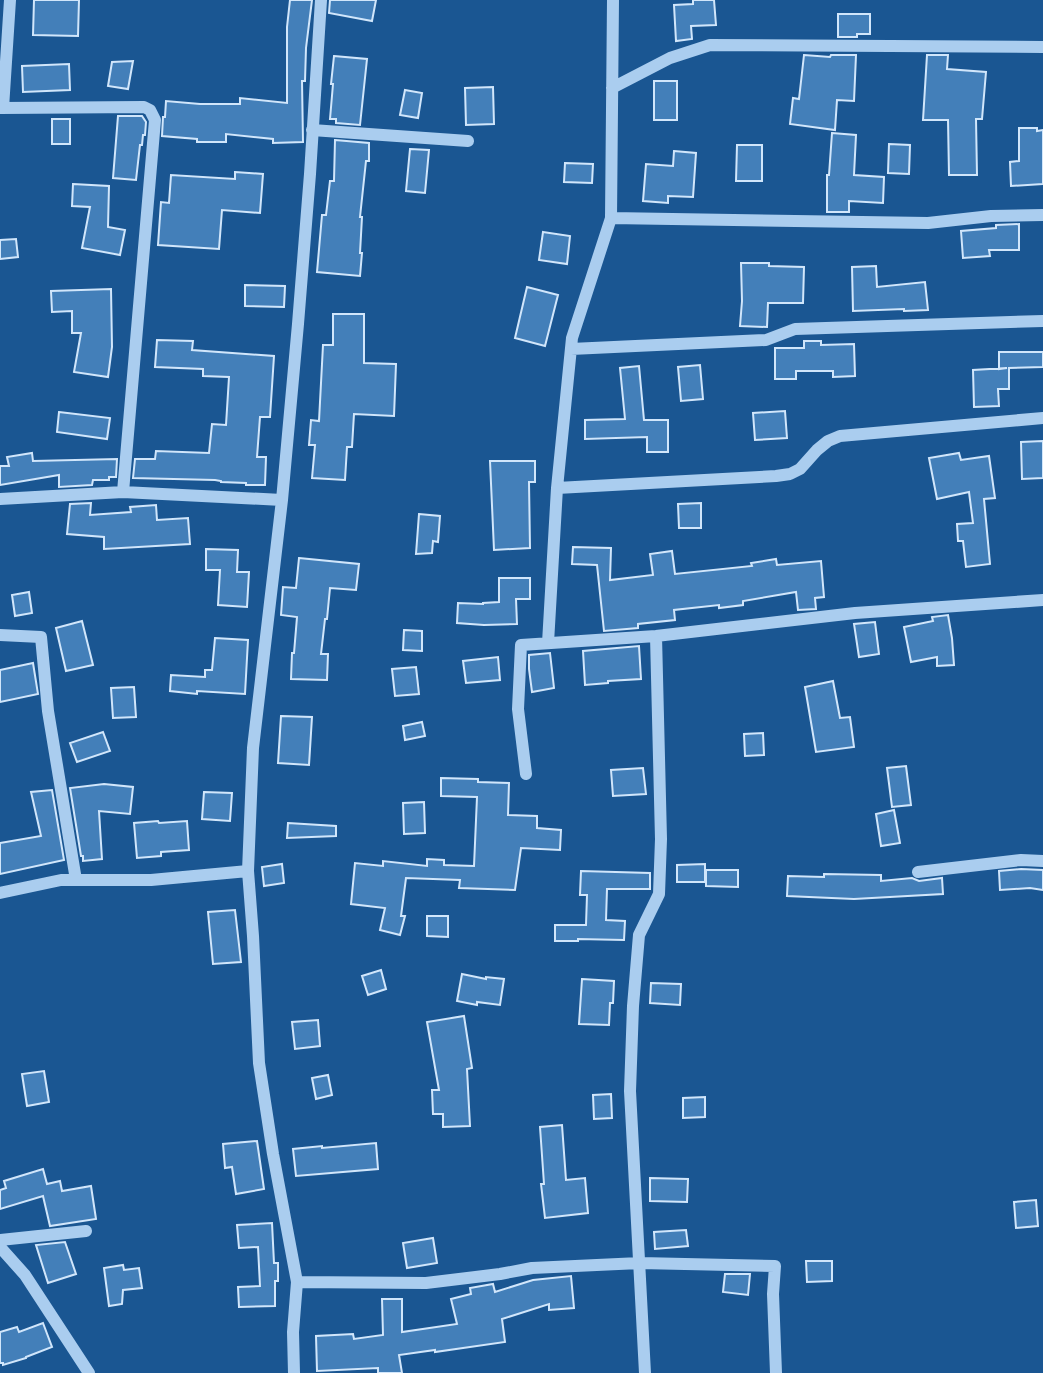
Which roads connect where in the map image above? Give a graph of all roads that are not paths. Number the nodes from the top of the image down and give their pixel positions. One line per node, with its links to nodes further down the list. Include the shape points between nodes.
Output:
1 (10, 0): 6 (street)
2 (321, 0): 7 (street)
3 (613, 0): 5 (street)
4 (1043, 47): 5 (street, via 710,44 670,58)
5 (612, 88): 10 (street)
6 (2, 108): 15 (street, via 144,107 155,120)
7 (312, 130): 8 (street); 17 (street)
8 (468, 141)
9 (1043, 215): 10 (street, via 928,223)
10 (611, 218): 12 (street)
11 (1043, 321): 12 (street, via 795,329 766,340)
12 (571, 349): 14 (street)
13 (1043, 418): 14 (street, via 840,436 790,474)
14 (557, 488): 21 (street)
15 (123, 492): 16 (street); 17 (street)
16 (0, 499)
17 (282, 500): 24 (street, via 253,748)
18 (1043, 600): 20 (street, via 855,613)
19 (0, 635): 26 (street, via 41,637 48,711)
20 (656, 636): 21 (street); 31 (street, via 659,894 639,935 630,1090)
21 (548, 643): 22 (street, via 521,645 518,709)
22 (526, 774)
23 (1043, 860): 25 (street)
24 (248, 871): 26 (street, via 151,880); 32 (street, via 259,1063)
25 (918, 872)
26 (76, 880): 27 (street)
27 (0, 893)
28 (86, 1231): 29 (street)
29 (0, 1240)
30 (0, 1247): 33 (street, via 25,1275)
31 (640, 1263): 32 (street, via 532,1268 426,1283); 35 (street); 36 (street, via 775,1266)
32 (297, 1282): 34 (street)
33 (89, 1373)
34 (294, 1373)
35 (645, 1373)
36 (776, 1373)

